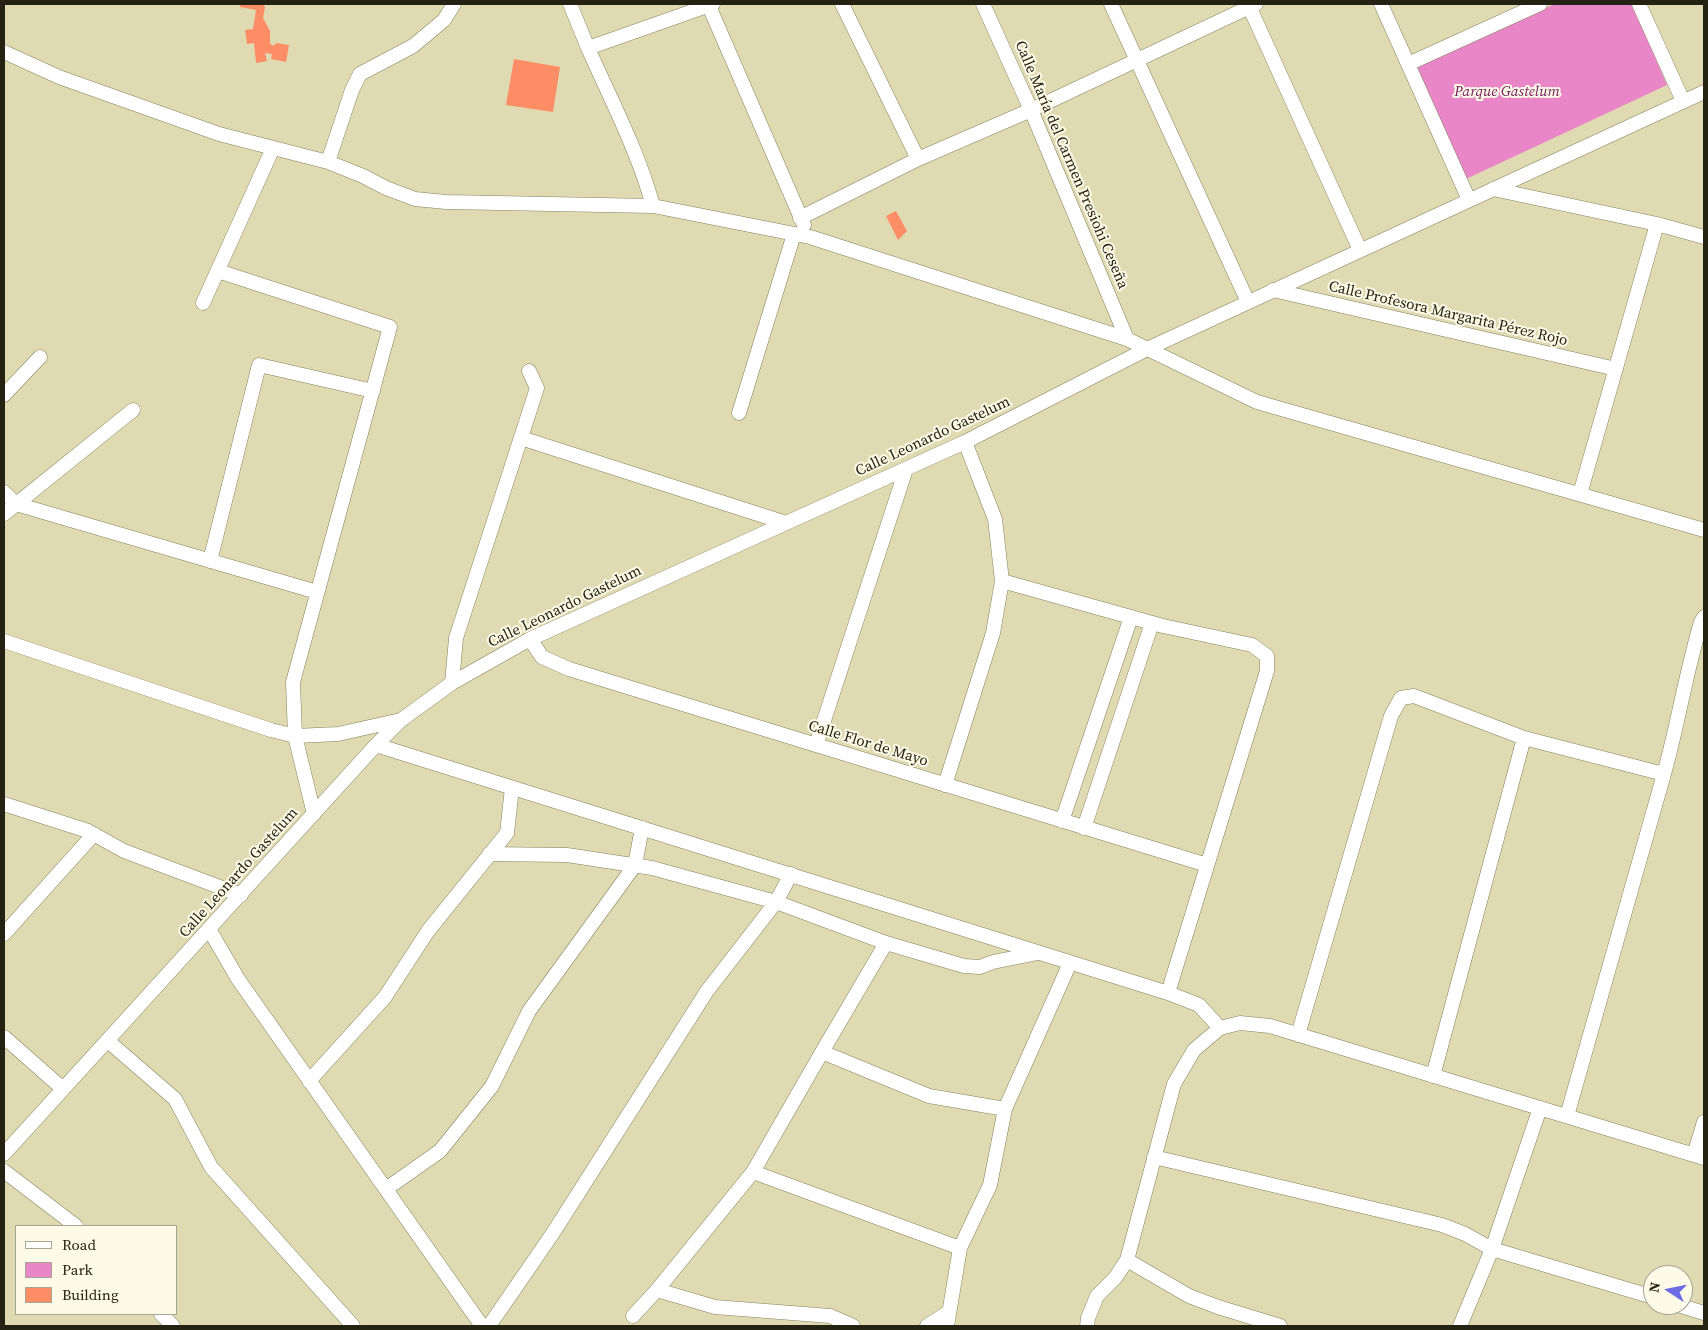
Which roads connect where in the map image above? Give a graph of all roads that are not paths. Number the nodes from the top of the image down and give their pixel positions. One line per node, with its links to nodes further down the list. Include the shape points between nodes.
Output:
1 (454, 4): 20 (street, via 444,20 413,46 360,74)
2 (570, 4): 11 (street)
3 (842, 4): 19 (street)
4 (983, 4): 17 (street, Calle María del Carmen Presiohi Ceseña)
5 (1111, 4): 13 (street)
6 (1381, 4): 14 (street)
7 (1540, 4): 14 (street)
8 (1639, 4): 16 (street)
9 (711, 5): 11 (street); 24 (street)
10 (1251, 5): 13 (street); 29 (street)
11 (588, 48): 23 (street, via 632,145)
12 (4, 52): 18 (street, via 126,102 219,134)
13 (1138, 59): 17 (street); 32 (street)
14 (1408, 64): 22 (street)
15 (1704, 92): 16 (street, Calle Leonardo Gastelum)
16 (1683, 101): 21 (street, Calle Leonardo Gastelum)
17 (1030, 110): 19 (street); 34 (street, Calle María del Carmen Presiohi Ceseña)
18 (272, 148): 20 (street); 30 (street)
19 (918, 159): 24 (street)
20 (328, 162): 23 (street, via 415,199)
21 (1493, 189): 22 (street, Calle Leonardo Gastelum); 25 (street)
22 (1469, 200): 29 (street, Calle Leonardo Gastelum)
23 (653, 206): 26 (street)
24 (800, 218): 27 (street)
25 (1658, 224): 28 (street); 37 (street)
26 (794, 234): 27 (street); 42 (street)
27 (810, 237): 34 (street)
28 (1704, 237)
29 (1360, 250): 31 (street, Calle Leonardo Gastelum)
30 (218, 271): 33 (street); 39 (street, via 390,327)
31 (1273, 290): 32 (street, Calle Leonardo Gastelum); 37 (street, Calle Profesora Margarita Pérez Rojo)
32 (1248, 302): 35 (street, Calle Leonardo Gastelum)
33 (203, 303)
34 (1128, 339): 35 (street)
35 (1147, 349): 44 (street, Calle Leonardo Gastelum); 47 (street, via 1256,402)
36 (40, 357): 40 (street)
37 (1616, 369): 47 (street)
38 (529, 370): 43 (street, via 537,388)
39 (373, 391): 52 (street, via 259,365); 54 (street)
40 (4, 395)
41 (133, 410): 48 (street)
42 (739, 413)
43 (521, 438): 50 (street); 60 (street, via 456,638)
44 (965, 442): 45 (street, Calle Leonardo Gastelum); 53 (street, via 995,520)
45 (906, 469): 50 (street, Calle Leonardo Gastelum); 65 (street)
46 (4, 492): 48 (street)
47 (1580, 494): 51 (street)
48 (16, 504): 49 (street); 52 (street)
49 (4, 514)
50 (786, 523): 58 (street, Calle Leonardo Gastelum)
51 (1704, 530)
52 (210, 560): 54 (street)
53 (1002, 581): 55 (street); 67 (street, via 994,634)
54 (317, 592): 62 (street, via 293,682)
55 (1131, 617): 57 (street); 71 (street)
56 (1704, 617): 66 (street, via 1690,660)
57 (1152, 623): 73 (street); 77 (street, via 1252,645 1267,656 1267,671)
58 (530, 638): 60 (street, Calle Leonardo Gastelum); 65 (street, Calle Flor de Mayo, via 542,657 569,669)
59 (4, 641): 62 (street)
60 (452, 683): 61 (street, Calle Leonardo Gastelum)
61 (401, 720): 62 (street, via 338,734); 64 (street, Calle Leonardo Gastelum)
62 (294, 736): 70 (street)
63 (1524, 738): 66 (street); 88 (street, via 1414,696 1401,698 1391,716); 92 (street)
64 (376, 745): 68 (street); 70 (street, Calle Leonardo Gastelum)
65 (816, 745): 67 (street, Calle Flor de Mayo)
66 (1664, 774): 97 (street)
67 (945, 785): 71 (street, Calle Flor de Mayo)
68 (512, 788): 72 (street); 75 (street, via 507,832)
69 (4, 804): 74 (street)
70 (314, 814): 79 (street, Calle Leonardo Gastelum)
71 (1062, 821): 73 (street, Calle Flor de Mayo)
72 (642, 828): 76 (street); 78 (street)
73 (1084, 828): 77 (street, Calle Flor de Mayo)
74 (94, 834): 79 (street, via 124,851); 82 (street)
75 (489, 854): 76 (street, via 567,854); 93 (street, via 428,931 385,997)
76 (635, 865): 80 (street); 104 (street, via 529,1011 492,1086 440,1152)
77 (1207, 865): 86 (street)
78 (791, 874): 80 (street); 84 (street)
79 (241, 894): 81 (street, Calle Leonardo Gastelum)
80 (776, 902): 83 (street); 117 (street, via 707,990 553,1233)
81 (209, 929): 90 (street, Calle Leonardo Gastelum); 93 (street, via 238,979)
82 (4, 934)
83 (886, 943): 84 (street, via 964,966 980,967); 91 (street)
84 (1040, 953): 85 (street)
85 (1070, 963): 86 (street); 96 (street)
86 (1168, 993): 87 (street, via 1199,1005)
87 (1220, 1028): 88 (street, via 1240,1023 1270,1026); 101 (street, via 1194,1050 1174,1084)
88 (1298, 1035): 92 (street)
89 (4, 1037): 94 (street)
90 (108, 1040): 94 (street, Calle Leonardo Gastelum); 115 (street, via 175,1099 211,1168)
91 (822, 1052): 96 (street, via 929,1096); 103 (street)
92 (1433, 1076): 95 (street)
93 (309, 1080): 104 (street)
94 (63, 1089): 99 (street, Calle Leonardo Gastelum)
95 (1540, 1108): 97 (street); 107 (street)
96 (1005, 1109): 106 (street, via 990,1185)
97 (1567, 1116): 100 (street)
98 (1704, 1122): 100 (street)
99 (4, 1154)
100 (1699, 1156)
101 (1154, 1157): 107 (street, via 1442,1225); 108 (street)
102 (4, 1171): 105 (street)
103 (754, 1172): 106 (street); 109 (street)
104 (386, 1189): 116 (street)
105 (75, 1225)
106 (960, 1248): 111 (street)
107 (1492, 1249): 110 (street); 123 (street)
108 (1127, 1260): 121 (street, via 1097,1296); 122 (street, via 1189,1296)
109 (657, 1290): 113 (street); 118 (street, via 715,1306 830,1316)
110 (1643, 1295)
111 (949, 1312): 119 (street); 120 (street)
112 (162, 1315): 114 (street)
113 (633, 1316)
114 (173, 1326)
115 (353, 1326)
116 (482, 1326)
117 (489, 1326)
118 (853, 1326)
119 (927, 1326)
120 (948, 1326)
121 (1087, 1326)
122 (1280, 1326)
123 (1460, 1326)

